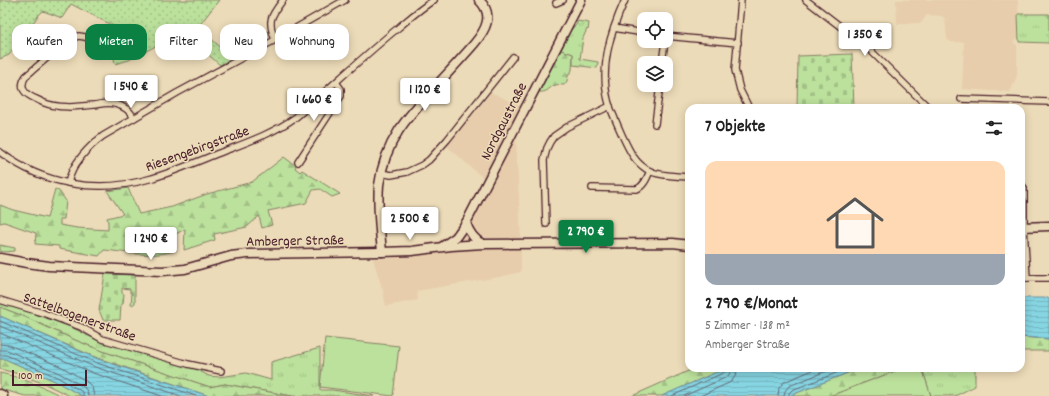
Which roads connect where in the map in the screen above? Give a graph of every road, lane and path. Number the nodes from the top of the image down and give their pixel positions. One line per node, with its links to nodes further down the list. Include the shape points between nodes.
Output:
1 (283, 0): 16 (street, via 270,22)
2 (345, 0): 11 (street)
3 (434, 0): 19 (street, Riesengebirgstraße)
4 (480, 0): 31 (main road, via 488,20 482,35 402,124 391,144)
5 (564, 0): 10 (street)
6 (581, 0): 35 (main road, Nordgaustraße)
7 (625, 0): 12 (street)
8 (741, 0): 17 (street)
9 (806, 0): 24 (street, via 867,47)
10 (556, 3)
11 (303, 24)
12 (614, 28): 13 (street); 25 (street, via 605,76)
13 (637, 32)
14 (85, 37): 26 (street, via 70,38 26,76 22,86 24,90 39,100 58,106 114,104 128,109)
15 (673, 37): 17 (street)
16 (275, 40): 26 (street)
17 (738, 43): 23 (street, via 736,78)
18 (513, 57): 31 (street, via 429,160 406,172 391,175)
19 (336, 82): 29 (street, via 341,89 341,96); 33 (street, Riesengebirgstraße, via 295,117 274,131 171,172 117,185 86,186)
20 (659, 92): 27 (street)
21 (961, 99): 22 (street)
22 (1049, 102)
23 (747, 104)
24 (925, 104)
25 (610, 106): 30 (street, via 632,155); 36 (street, via 567,128 554,136 550,142 544,160)
26 (134, 118): 33 (street, via 94,142 78,162)
27 (655, 124)
28 (0, 152): 33 (street, Riesengebirgstraße, via 35,173)
29 (298, 162)
30 (650, 171): 32 (street); 34 (street, via 641,188)
31 (381, 173): 42 (main road, via 378,212)
32 (685, 177)
33 (68, 183)
34 (592, 188)
35 (466, 223): 39 (main road, via 471,234 478,242); 41 (main road, Nordgaustraße, via 456,237)
36 (546, 224)
37 (1049, 226): 38 (main road)
38 (1025, 227)
39 (484, 244): 40 (main road, Amberger Straße); 41 (main road, Amberger Straße)
40 (685, 244)
41 (441, 247): 42 (main road, Amberger Straße)
42 (382, 252): 43 (main road, Amberger Straße, via 247,254 174,271 49,266)
43 (0, 258)
44 (1025, 278): 45 (street)
45 (1049, 278)
46 (0, 300): 47 (street, Sattelbogenerstraße, via 82,327 102,339)
47 (221, 371)

